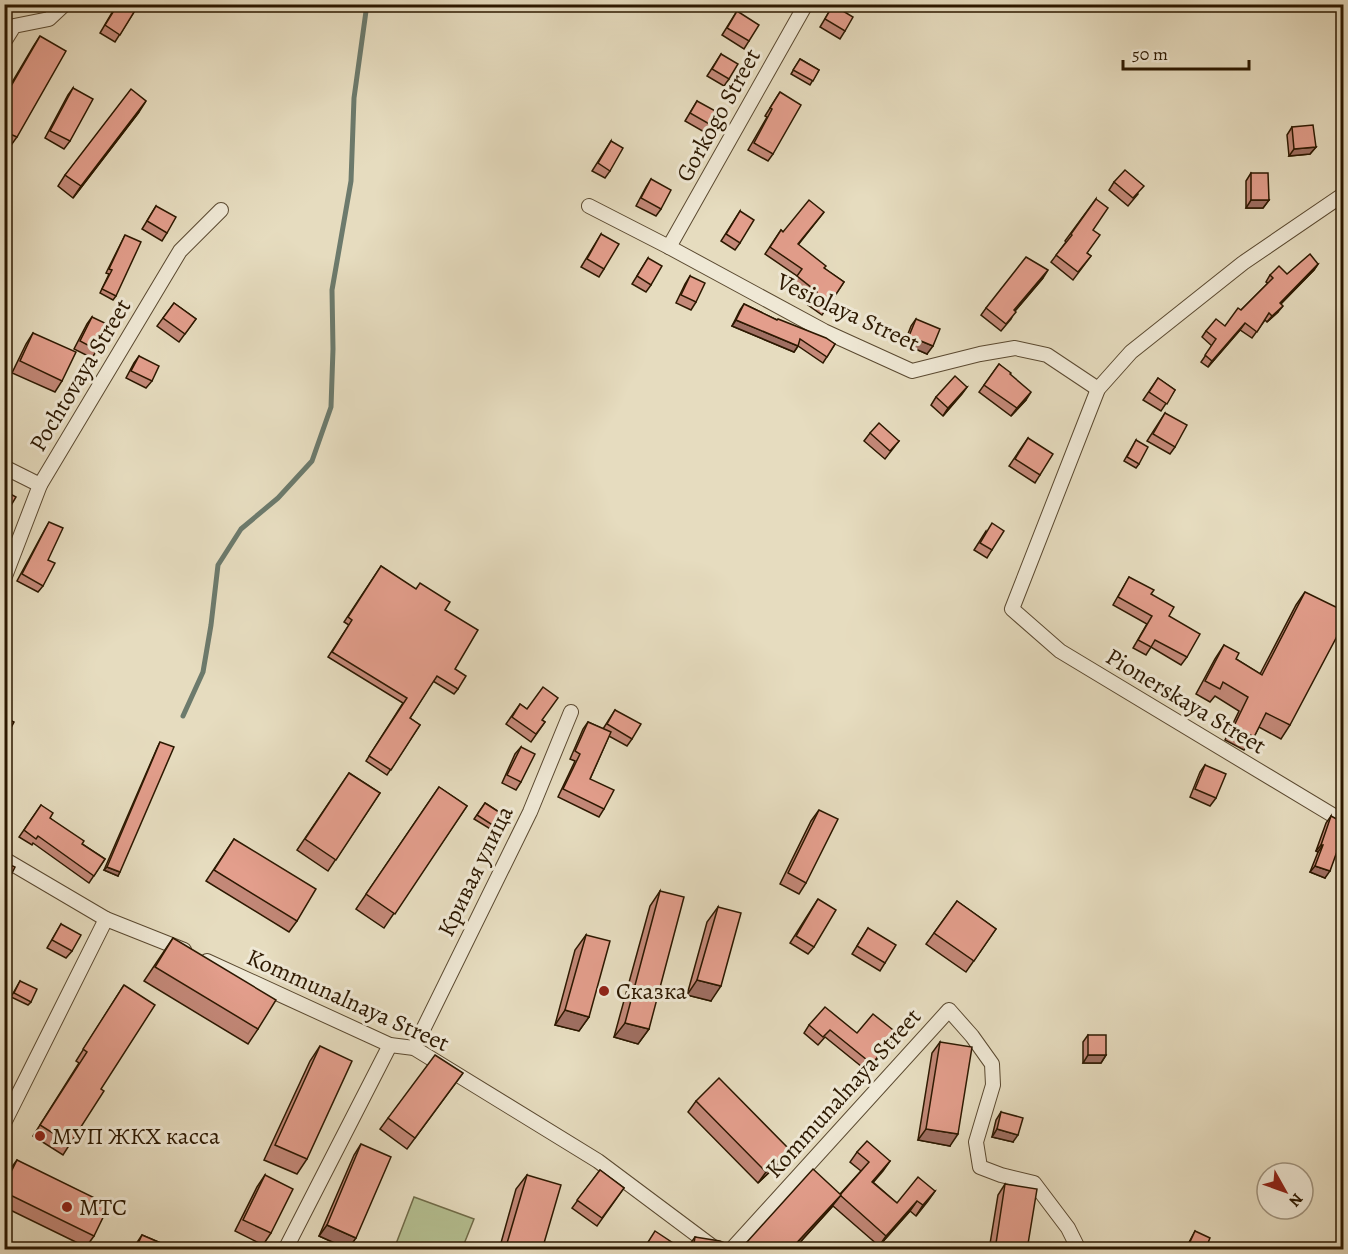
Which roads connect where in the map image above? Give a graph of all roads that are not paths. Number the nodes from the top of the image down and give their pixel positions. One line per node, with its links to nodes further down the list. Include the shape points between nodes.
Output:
1 (65, 4): 3 (street, via 49,19)
2 (806, 4): 8 (street, Gorkogo Street)
3 (9, 23): 4 (street)
4 (4, 42)
5 (1344, 194): 9 (street, via 1242,263 1131,352)
6 (589, 206): 8 (street, Vesiolaya Street)
7 (221, 210): 11 (street, Pochtovaya Street, via 180,251)
8 (669, 247): 9 (street, Vesiolaya Street, via 824,331 912,371 1015,348 1047,355)
9 (1098, 389): 14 (street, Pionerskaya Street, via 1012,609 1059,651)
10 (4, 468): 11 (street)
11 (40, 485): 12 (street, Pochtovaya Street)
12 (4, 579)
13 (571, 711): 18 (street, Кривая улица, via 530,812)
14 (1344, 822)
15 (4, 859): 16 (street, Kommunalnaya Street)
16 (106, 919): 17 (street, Kommunalnaya Street); 19 (street)
17 (390, 1045): 18 (street, Kommunalnaya Street); 20 (street)
18 (414, 1048): 21 (street, Kommunalnaya Street, via 598,1161)
19 (4, 1123)
20 (285, 1250)
21 (717, 1250)
22 (731, 1250): 23 (street, Kommunalnaya Street, via 949,1010 992,1064 993,1085 976,1142 980,1167 1034,1183 1068,1228)
23 (1079, 1250)

